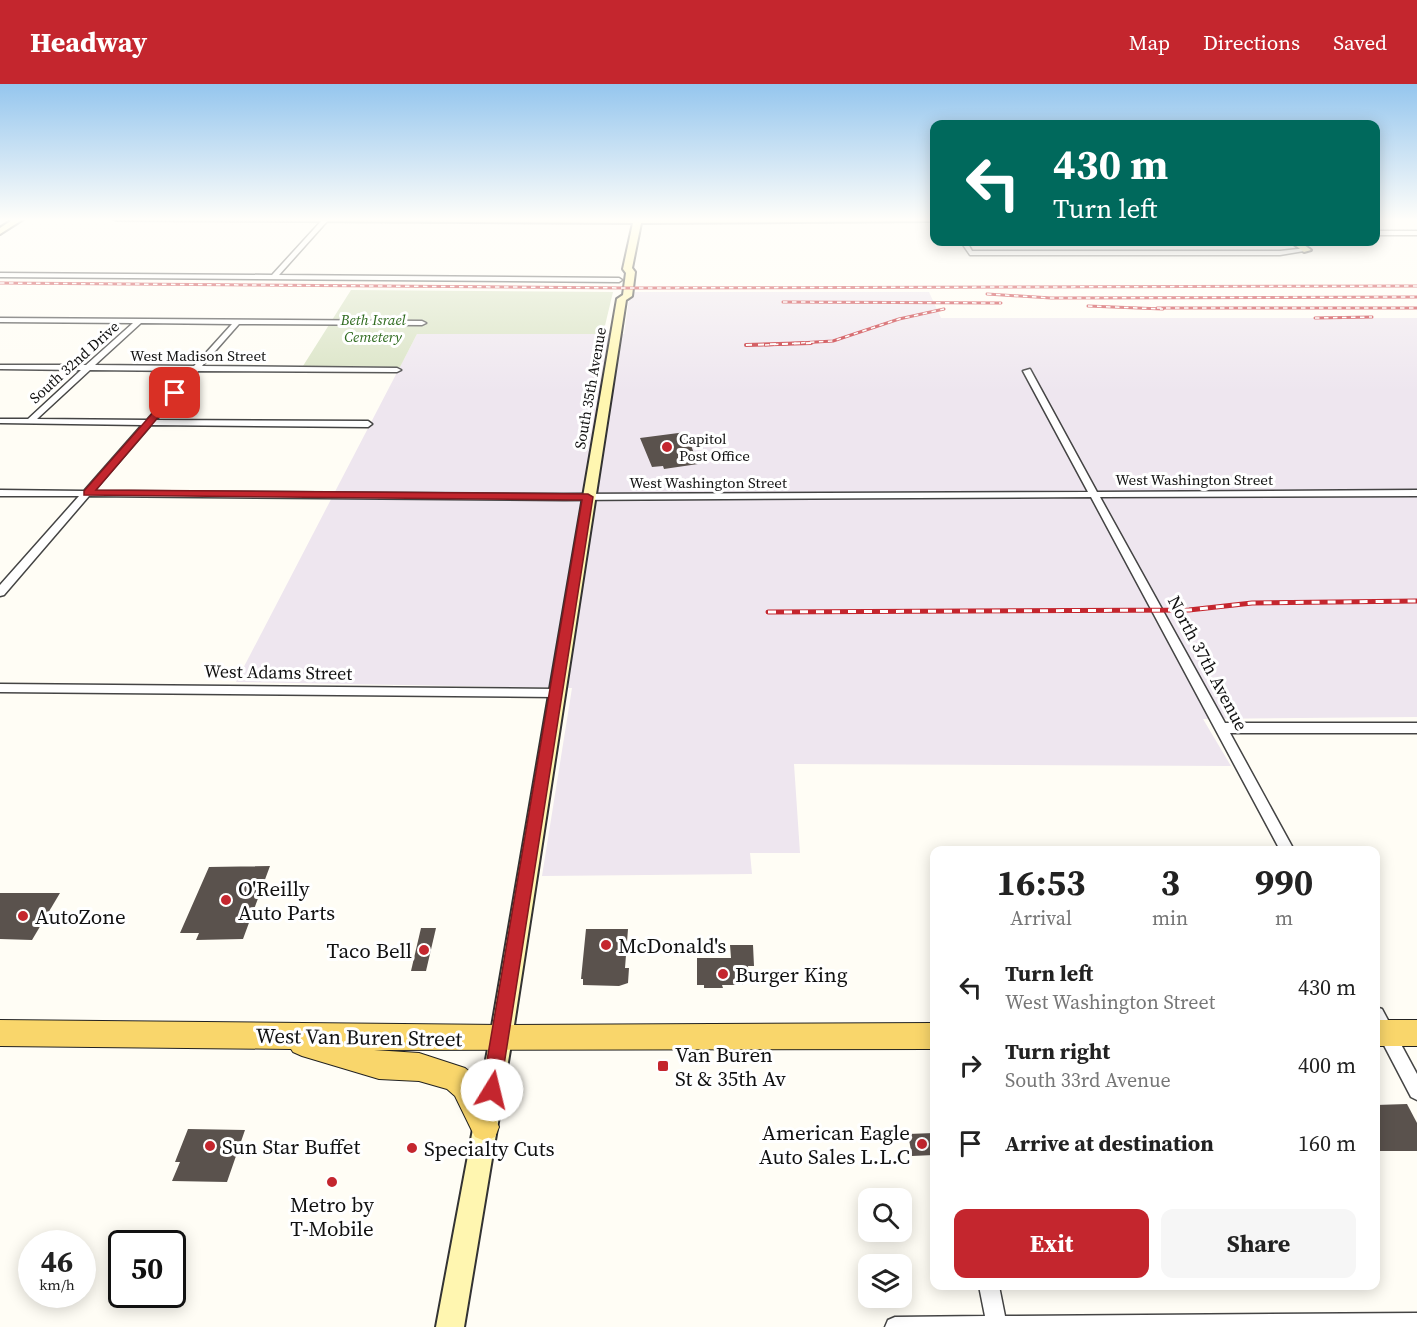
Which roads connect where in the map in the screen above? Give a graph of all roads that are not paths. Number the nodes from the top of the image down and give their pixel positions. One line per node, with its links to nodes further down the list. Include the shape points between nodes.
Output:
1 (92, 276): 4 (street)
2 (620, 276): 5 (main road)
3 (630, 276): 6 (main road, South 35th Avenue, via 627,296)
4 (273, 278): 5 (street)
5 (619, 280): 6 (main road, via 616,297)
6 (621, 299): 24 (main road, South 35th Avenue)
7 (0, 320): 8 (street)
8 (138, 322): 9 (street); 12 (street, South 32nd Drive)
9 (236, 322): 10 (street); 13 (street)
10 (422, 323)
11 (0, 367): 12 (street, West Madison Street)
12 (88, 367): 13 (street, West Madison Street); 17 (street, South 32nd Drive)
13 (195, 368): 14 (street, West Madison Street); 18 (street)
14 (397, 370)
15 (1027, 371): 23 (street, North 37th Avenue)
16 (0, 421): 17 (street)
17 (29, 422): 18 (street)
18 (149, 423): 19 (street); 21 (street)
19 (368, 424)
20 (0, 493): 21 (street, West Washington Street)
21 (87, 493): 24 (street, West Washington Street); 25 (street)
22 (1417, 493): 23 (street, West Washington Street)
23 (1095, 495): 24 (street, West Washington Street); 29 (street, North 37th Avenue)
24 (588, 497): 28 (main road, South 35th Avenue)
25 (6, 579): 26 (street)
26 (0, 592)
27 (0, 687): 28 (street, West Adams Street)
28 (556, 693): 38 (main road, South 35th Avenue)
29 (1221, 728): 30 (street); 31 (street, North 37th Avenue)
30 (1417, 728)
31 (1285, 846)
32 (1380, 1027): 35 (main road)
33 (1380, 1029): 39 (street)
34 (0, 1033): 36 (main road, West Van Buren Street)
35 (1417, 1033)
36 (279, 1036): 38 (main road, West Van Buren Street); 40 (main road, via 379,1065 419,1067 455,1078 465,1086)
37 (930, 1036): 38 (main road, West Van Buren Street)
38 (501, 1038): 40 (main road, South 35th Avenue)
39 (1417, 1091)
40 (485, 1127): 43 (main road, South 35th Avenue)
41 (990, 1290): 45 (street)
42 (1417, 1323): 45 (street)
43 (450, 1327)
44 (895, 1327): 45 (street)
45 (997, 1327)

